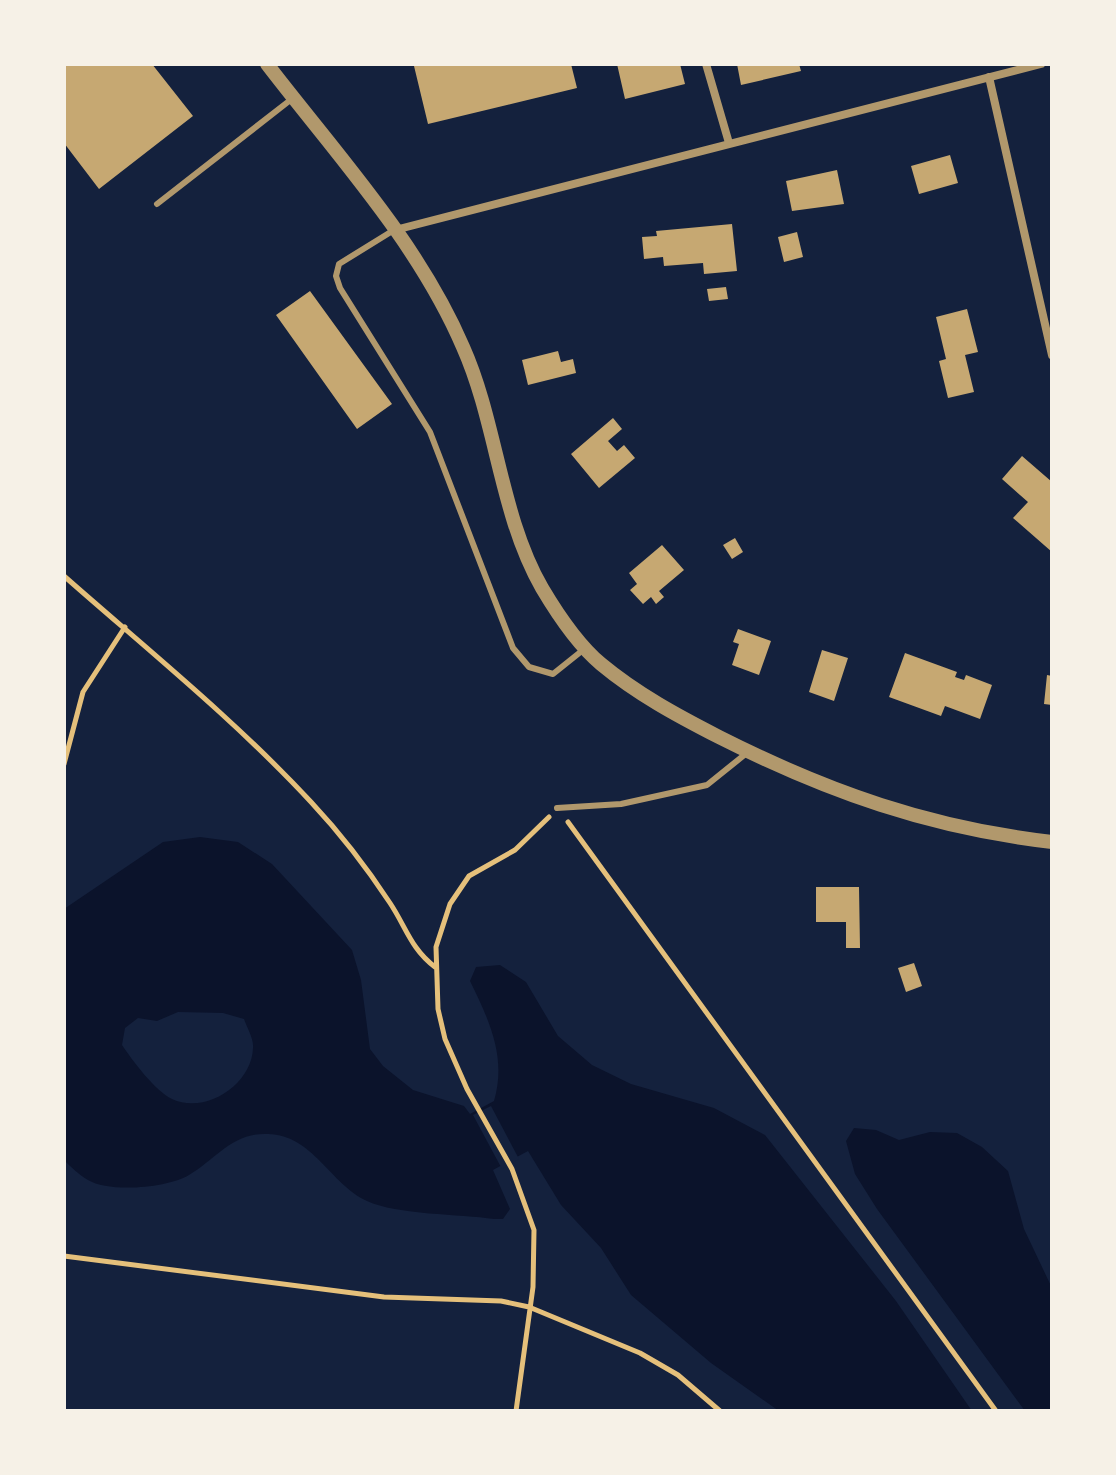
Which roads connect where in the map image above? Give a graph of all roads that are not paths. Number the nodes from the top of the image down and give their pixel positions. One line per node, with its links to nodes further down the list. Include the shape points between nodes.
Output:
1 (267, 64): 5 (street)
2 (706, 64): 6 (street)
3 (1041, 64): 4 (street)
4 (989, 77): 6 (street); 9 (street)
5 (293, 98): 7 (lane); 8 (street)
6 (729, 143): 8 (street)
7 (157, 204)
8 (394, 230): 10 (street, via 463,347 540,585); 10 (lane, via 339,264 340,288 430,432 513,648 529,667 553,674)
9 (1052, 355)
10 (586, 648): 11 (street, via 641,694)
11 (748, 751): 12 (lane, via 707,785 621,804); 13 (street, via 872,805 964,829)
12 (557, 808)
13 (1052, 842)

